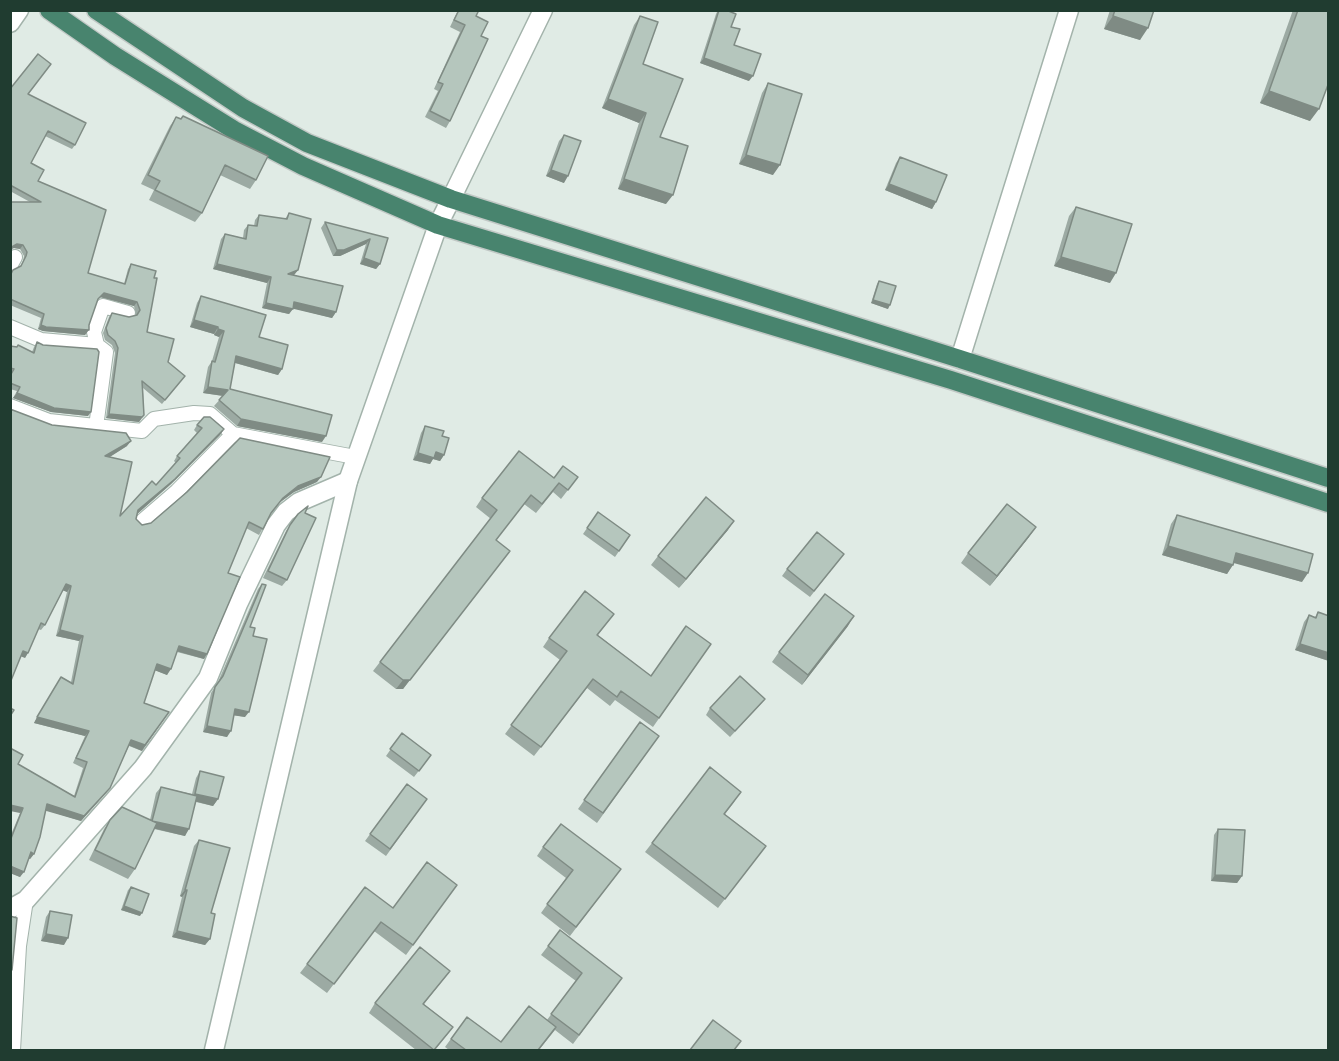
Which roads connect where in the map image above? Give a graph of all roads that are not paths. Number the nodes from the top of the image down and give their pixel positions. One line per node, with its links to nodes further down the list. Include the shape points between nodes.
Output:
1 (19, 10): 6 (street)
2 (49, 10): 8 (highway)
3 (96, 10): 7 (highway)
4 (543, 10): 9 (street)
5 (1069, 10): 14 (street)
6 (10, 23)
7 (131, 34): 8 (highway); 9 (highway, via 243,108 308,143)
8 (115, 56): 10 (highway, via 234,130 303,166)
9 (451, 199): 10 (street); 14 (highway)
10 (438, 225): 18 (street); 21 (highway, via 951,380)
11 (128, 313): 13 (lane, via 103,306 94,332)
12 (10, 327): 13 (lane, via 41,340)
13 (97, 345): 16 (lane, via 106,352)
14 (960, 359): 19 (highway)
15 (10, 406): 16 (lane, via 49,421)
16 (96, 427): 17 (lane, via 142,431 154,419 194,413 210,414)
17 (233, 434): 18 (lane); 22 (lane, via 177,492)
18 (355, 457): 20 (street)
19 (1328, 478): 21 (highway)
20 (348, 481): 23 (street, via 299,502 286,512 238,604 208,678 143,768); 25 (street)
21 (1325, 502)
22 (141, 522)
23 (18, 905): 24 (lane)
24 (13, 1050)
25 (214, 1050)

